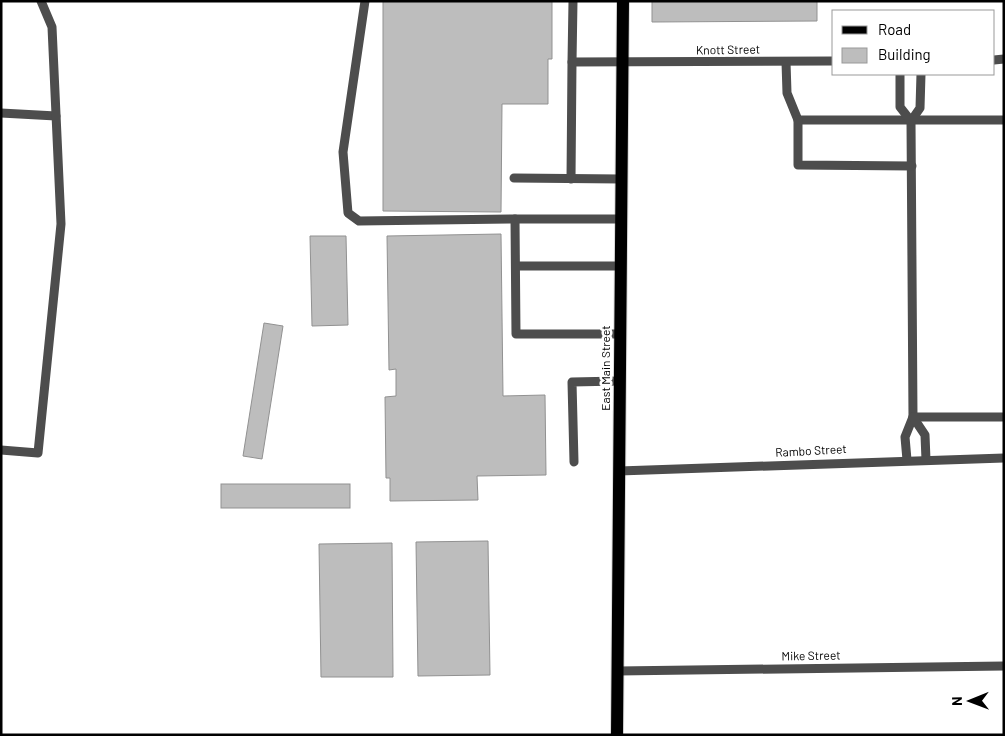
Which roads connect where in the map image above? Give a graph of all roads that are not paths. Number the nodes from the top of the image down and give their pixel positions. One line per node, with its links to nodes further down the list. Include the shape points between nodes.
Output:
1 (41, 1): 12 (street, via 52,27)
2 (365, 1): 20 (street, via 343,152 348,213 359,220)
3 (573, 1): 6 (street)
4 (623, 1): 8 (main road, East Main Street)
5 (832, 61): 7 (street, Knott Street)
6 (572, 62): 8 (street, Knott Street); 18 (street)
7 (786, 62): 8 (street, Knott Street); 13 (street, via 787,93)
8 (622, 63): 19 (main road, East Main Street)
9 (900, 75): 15 (street, via 900,107)
10 (921, 75): 15 (street, via 920,108)
11 (1, 113): 12 (street)
12 (56, 116): 28 (street, via 61,224 38,453)
13 (798, 120): 15 (street); 16 (street, via 798,165)
14 (1004, 120): 15 (street)
15 (911, 121): 16 (street)
16 (912, 166): 26 (street)
17 (514, 178): 18 (street)
18 (572, 179): 19 (street)
19 (621, 179): 21 (main road, East Main Street)
20 (515, 219): 21 (street); 22 (street)
21 (620, 219): 23 (main road, East Main Street)
22 (516, 266): 23 (street); 24 (street, via 516,334)
23 (620, 266): 24 (main road, East Main Street)
24 (620, 334): 25 (main road, East Main Street)
25 (619, 381): 32 (street, via 572,382); 33 (main road, East Main Street)
26 (913, 417): 27 (street); 30 (street, via 906,437); 31 (street, via 925,435)
27 (1004, 417)
28 (1, 450)
29 (1004, 458): 31 (street, Rambo Street)
30 (907, 460): 31 (street, Rambo Street); 33 (street, Rambo Street)
31 (926, 460)
32 (574, 462)
33 (619, 471): 35 (main road, East Main Street)
34 (1004, 666): 35 (street, Mike Street)
35 (618, 670): 36 (main road, East Main Street)
36 (617, 735)

